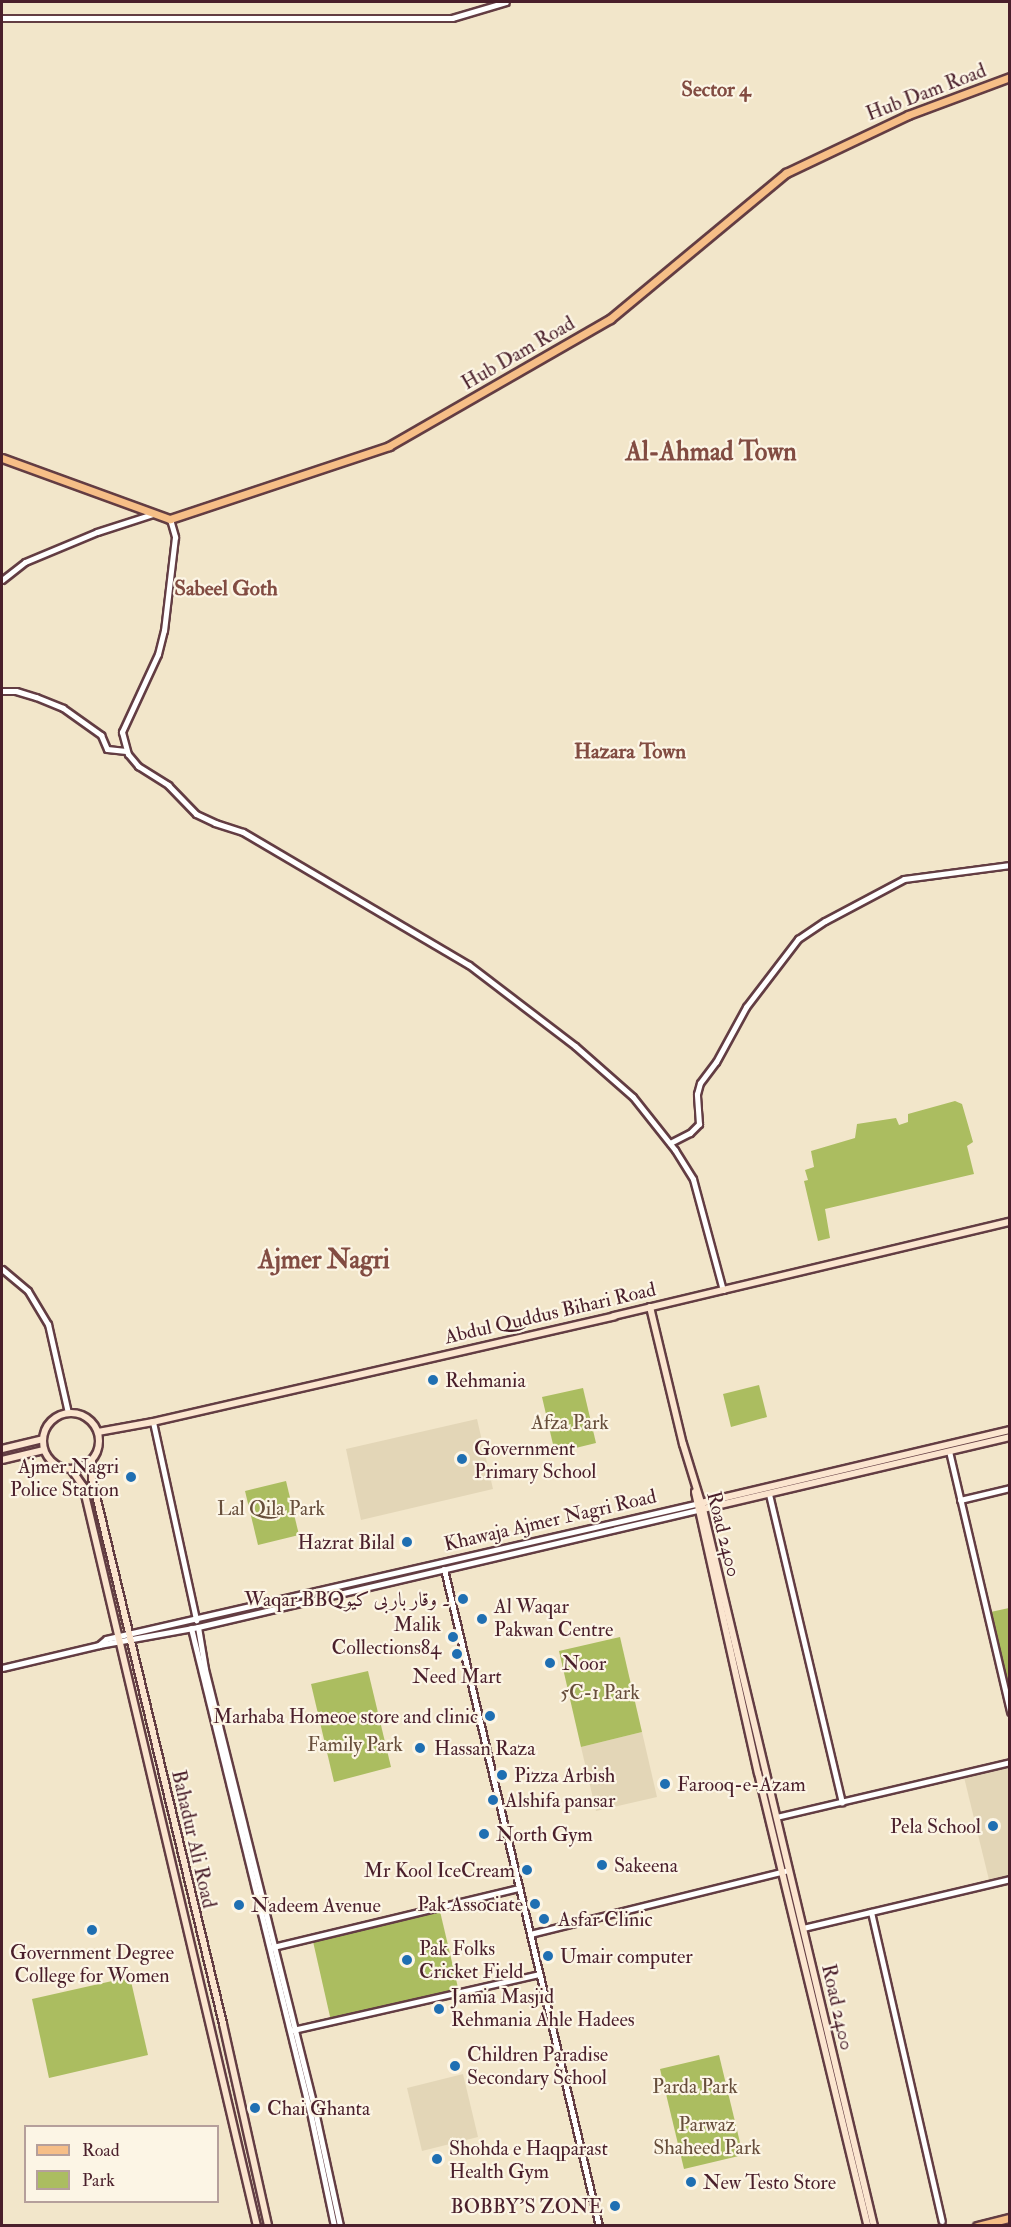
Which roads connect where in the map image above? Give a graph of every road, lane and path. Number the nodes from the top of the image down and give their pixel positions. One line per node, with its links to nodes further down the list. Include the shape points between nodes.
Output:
1 (506, 2): 2 (street, via 452,18)
2 (2, 18)
3 (1010, 77): 6 (main road, Hub Dam Road, via 908,115 786,173 610,319 389,446)
4 (2, 458): 5 (main road)
5 (153, 514): 6 (main road); 7 (street, via 25,562)
6 (170, 519): 9 (street, via 175,537 164,630 158,654 122,732)
7 (2, 580)
8 (2, 691): 9 (street, via 36,696 63,708 101,735 107,749)
9 (126, 751): 11 (street, via 138,766 168,785 196,814 243,832 469,965 570,1042 633,1097)
10 (1010, 865): 11 (street, via 904,879 798,939 746,1006 700,1083 699,1124)
11 (670, 1143): 14 (street, via 693,1179)
12 (1010, 1222): 14 (main road, Abdul Quddus Bihari Road)
13 (2, 1269): 16 (street, via 28,1291 48,1324)
14 (723, 1290): 15 (main road, Abdul Quddus Bihari Road)
15 (650, 1307): 17 (main road, Abdul Quddus Bihari Road); 33 (main road, Road 2400)
16 (68, 1413): 19 (main road, via 84,1416); 21 (main road, via 56,1419)
17 (153, 1422): 19 (main road, Abdul Quddus Bihari Road); 40 (street)
18 (1010, 1430): 22 (main road, Khawaja Ajmer Nagri Road)
19 (98, 1432): 28 (main road, via 97,1451)
20 (1010, 1437): 22 (main road, Khawaja Ajmer Nagri Road)
21 (43, 1438): 23 (main road); 24 (main road)
22 (993, 1438): 25 (main road, Khawaja Ajmer Nagri Road); 26 (main road, Khawaja Ajmer Nagri Road)
23 (2, 1449)
24 (44, 1450): 27 (main road); 29 (main road, via 58,1467)
25 (949, 1451): 26 (main road, Khawaja Ajmer Nagri Road); 32 (street)
26 (912, 1456): 31 (main road, Khawaja Ajmer Nagri Road); 33 (main road, Khawaja Ajmer Nagri Road)
27 (2, 1460)
28 (92, 1460): 29 (main road); 41 (main road, Bahadur Ali Road, via 92,1479)
29 (71, 1469): 42 (main road, Bahadur Ali Road, via 83,1486)
30 (1010, 1488): 32 (street)
31 (769, 1494): 33 (main road, Khawaja Ajmer Nagri Road); 46 (street)
32 (960, 1500): 44 (street)
33 (700, 1506): 34 (street, Khawaja Ajmer Nagri Road); 35 (street, Khawaja Ajmer Nagri Road); 47 (main road, Road 2400); 49 (main road, Road 2400)
34 (609, 1523): 35 (street); 36 (street, Khawaja Ajmer Nagri Road)
35 (611, 1530): 37 (street, Khawaja Ajmer Nagri Road)
36 (460, 1558): 37 (street); 39 (street, Khawaja Ajmer Nagri Road)
37 (462, 1565): 38 (street, Khawaja Ajmer Nagri Road)
38 (444, 1569): 39 (street, Khawaja Ajmer Nagri Road); 51 (street)
39 (409, 1574): 40 (street, Khawaja Ajmer Nagri Road)
40 (195, 1625): 41 (street, Khawaja Ajmer Nagri Road); 41 (street, Khawaja Ajmer Nagri Road); 55 (street)
41 (129, 1638): 42 (street, Khawaja Ajmer Nagri Road); 57 (main road, Bahadur Ali Road)
42 (120, 1640): 43 (street, Khawaja Ajmer Nagri Road); 58 (main road, Bahadur Ali Road)
43 (2, 1668)
44 (1010, 1712)
45 (1010, 1762): 46 (street)
46 (842, 1802): 47 (street)
47 (776, 1817): 48 (main road, Road 2400)
48 (789, 1869): 49 (street); 53 (main road, Road 2400)
49 (781, 1872): 54 (street); 67 (main road, Road 2400)
50 (1010, 1879): 52 (street)
51 (519, 1888): 54 (street); 55 (street)
52 (871, 1912): 53 (street); 61 (street)
53 (803, 1928): 68 (main road, Road 2400)
54 (530, 1934): 56 (street)
55 (272, 1948): 59 (street)
56 (539, 1974): 59 (street); 66 (street)
57 (218, 2006): 58 (main road); 63 (main road, Bahadur Ali Road)
58 (207, 2008): 62 (main road, Bahadur Ali Road)
59 (291, 2031): 64 (street); 65 (street)
60 (1008, 2218): 69 (main road)
61 (942, 2221)
62 (257, 2226)
63 (268, 2226)
64 (334, 2226)
65 (340, 2226)
66 (599, 2226)
67 (868, 2226)
68 (874, 2226)
69 (978, 2226)

